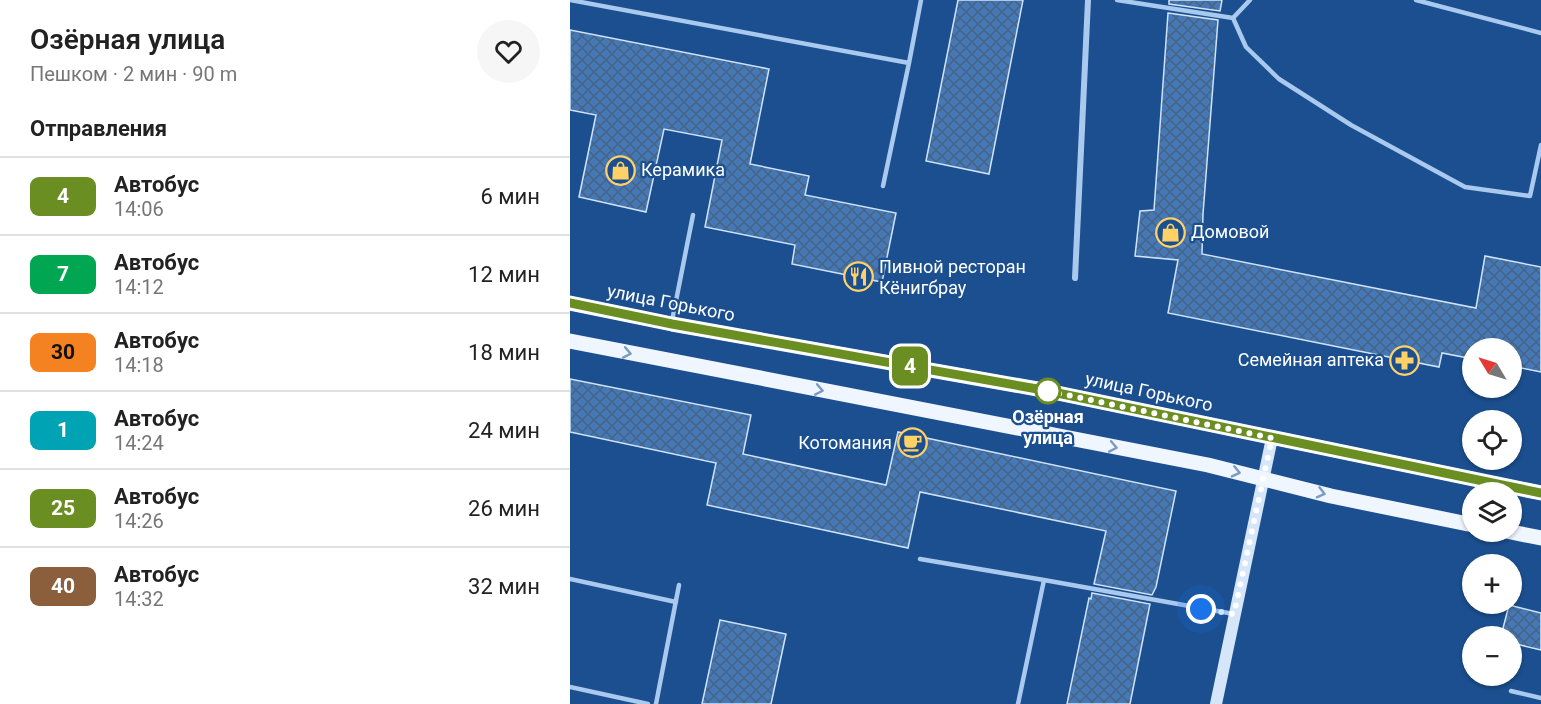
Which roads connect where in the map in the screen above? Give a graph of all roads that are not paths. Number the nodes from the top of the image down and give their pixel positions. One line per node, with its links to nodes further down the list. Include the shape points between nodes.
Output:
1 (570, 0): 9 (lane)
2 (921, 0): 9 (lane)
3 (1088, 0): 13 (street)
4 (1117, 0): 7 (lane)
5 (1250, 0): 7 (lane)
6 (1416, 0): 8 (lane)
7 (1233, 18): 10 (lane, via 1246,47 1279,79 1351,125 1465,187 1530,196)
8 (1541, 33)
9 (909, 63): 11 (lane)
10 (1541, 145)
11 (883, 186)
12 (693, 215): 15 (lane)
13 (1075, 278)
14 (570, 303): 15 (main road, улица Горького)
15 (672, 324): 17 (main road, улица Горького, via 1043,390)
16 (570, 341): 18 (main road, one-way to 18)
17 (1272, 438): 18 (main road); 19 (main road, улица Горького)
18 (1264, 478): 20 (main road, one-way to 20); 28 (main road)
19 (1541, 493)
20 (1462, 523)
21 (1522, 534): 22 (main road)
22 (1541, 538)
23 (920, 559): 25 (lane)
24 (570, 579): 27 (lane)
25 (1044, 580): 28 (lane); 34 (lane)
26 (679, 585): 27 (lane)
27 (676, 602): 33 (lane)
28 (1234, 614): 35 (main road)
29 (570, 687): 32 (lane)
30 (1511, 691): 31 (lane)
31 (1541, 698)
32 (648, 704)
33 (656, 704)
34 (1018, 704)
35 (1216, 704)

